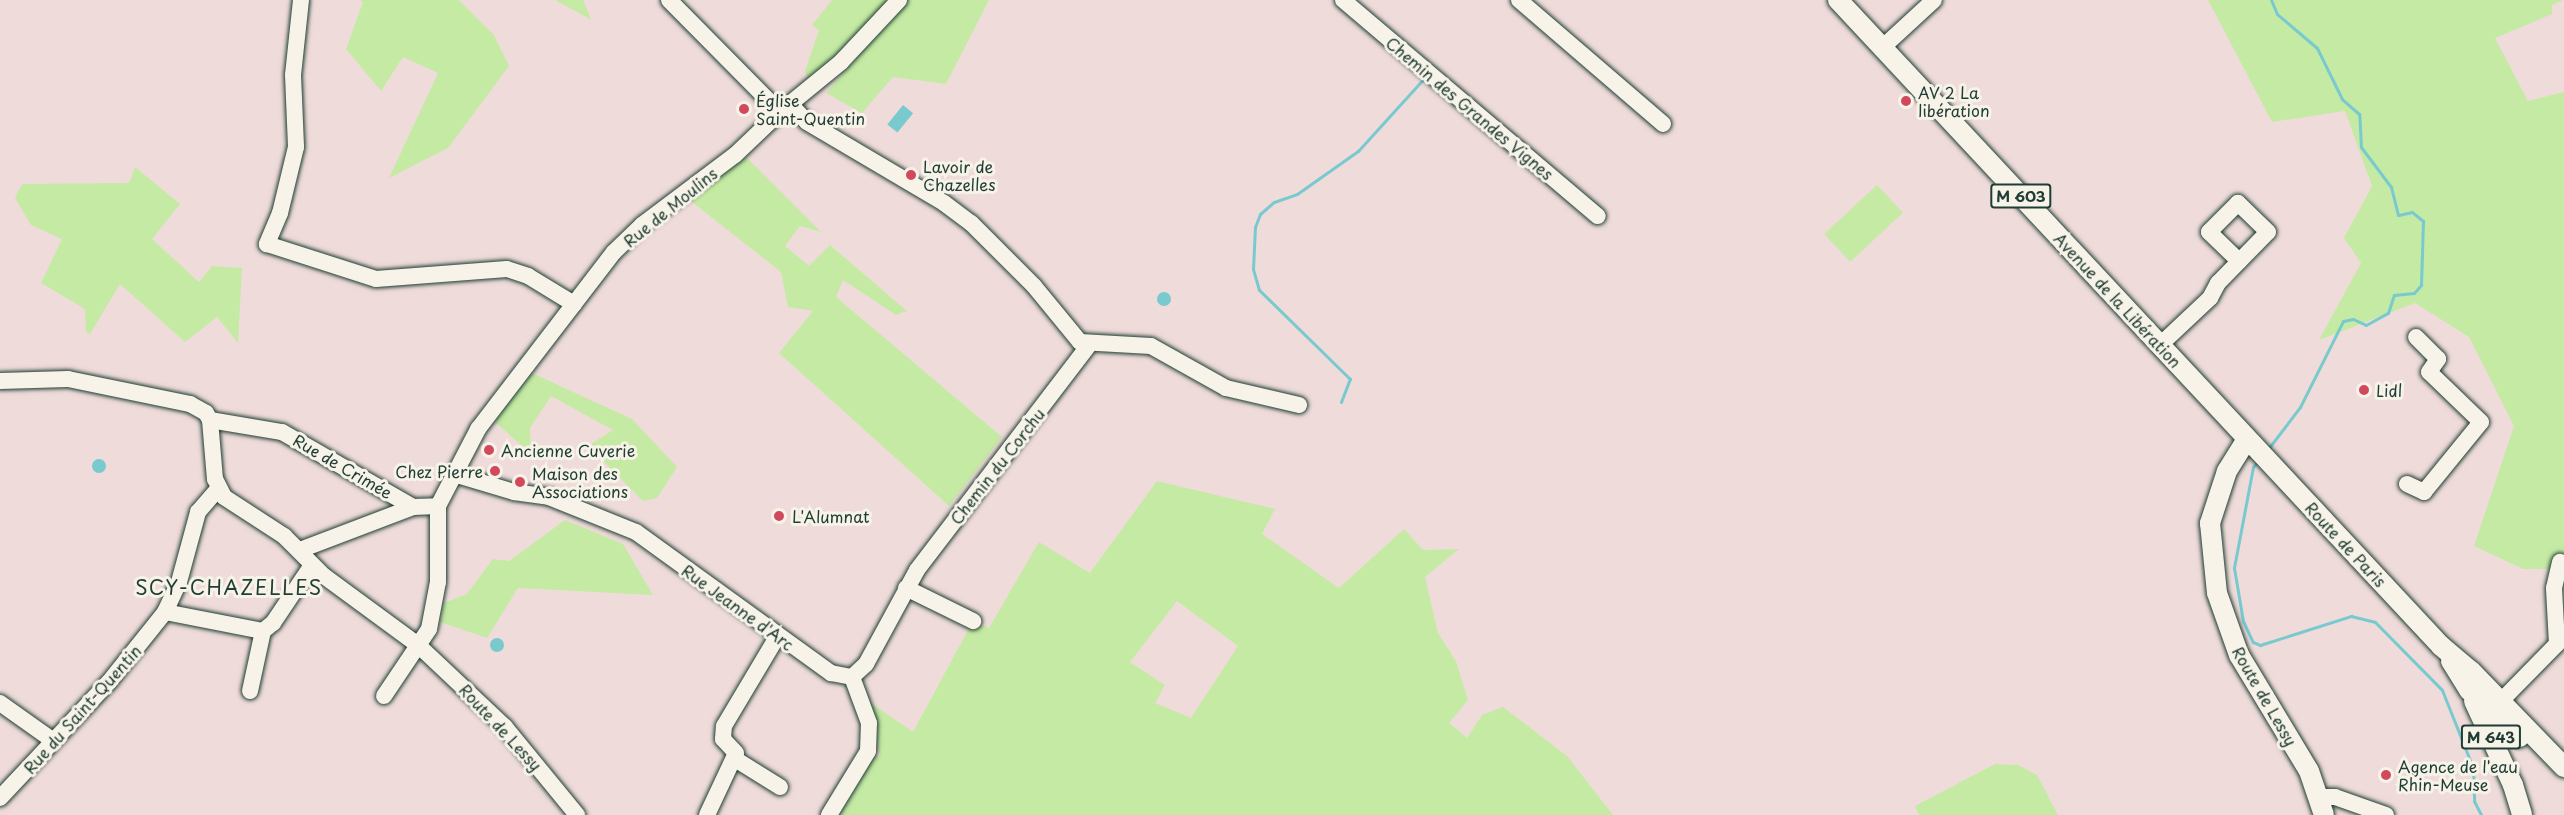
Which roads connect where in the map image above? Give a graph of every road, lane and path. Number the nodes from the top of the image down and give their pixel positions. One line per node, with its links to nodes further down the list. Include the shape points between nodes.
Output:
1 (302, 0): 13 (street, via 293,75 296,147 283,204 267,244 376,279 507,269 528,276)
2 (669, 0): 9 (street)
3 (899, 0): 9 (street, Rue de Moulins, via 841,62)
4 (1343, 0): 11 (street, Chemin des Grandes Vignes)
5 (1519, 0): 10 (street)
6 (1838, 0): 8 (main road, Avenue de la Libération / M 603)
7 (1934, 0): 8 (street)
8 (1883, 47): 15 (main road, Avenue de la Libération / M 603)
9 (785, 108): 13 (street, Rue de Moulins, via 743,148 642,225 614,252); 16 (street, via 971,223 1034,286 1065,328)
10 (1663, 124)
11 (1598, 216)
12 (2239, 261): 15 (street, via 2210,298)
13 (574, 304): 21 (street, Rue de Moulins, via 478,429)
14 (2416, 337): 22 (street, via 2438,359 2429,372 2481,422 2424,492)
15 (2160, 345): 20 (main road, Avenue de la Libération / M 603)
16 (1088, 346): 18 (street, via 1151,346 1227,388); 29 (street, Chemin du Corchu)
17 (0, 381): 19 (street, via 68,379 198,408)
18 (1299, 405)
19 (210, 420): 23 (street); 25 (street, Rue de Crimée, via 282,432)
20 (2249, 440): 35 (main road, Route de Paris / M 603); 50 (main road, Route de Lessy, via 2227,471 2210,523 2217,593 2243,664 2309,771)
21 (454, 474): 24 (street, Rue de Moulins); 33 (street, Rue Jeanne d'Arc, via 549,498 636,532)
22 (2407, 484)
23 (218, 489): 26 (street, Route de Lessy); 30 (street, Rue du Saint-Quentin, via 198,512 179,582)
24 (438, 506): 25 (street, Rue de Crimée); 34 (street, via 438,582 429,629)
25 (413, 507): 26 (street)
26 (300, 550): 28 (street, Route de Lessy)
27 (2560, 562): 40 (street, via 2554,588 2557,644)
28 (312, 565): 32 (street); 34 (street, Route de Lessy)
29 (906, 588): 31 (street); 36 (street, via 866,664)
30 (165, 612): 32 (street); 43 (street, Rue du Saint-Quentin, via 110,682)
31 (973, 621)
32 (263, 632): 38 (street)
33 (777, 637): 36 (street, Rue Jeanne d'Arc, via 831,673); 44 (street, via 722,733 734,748)
34 (418, 645): 39 (street); 51 (street, Route de Lessy, via 505,727)
35 (2441, 646): 37 (main road, Route de Paris / M 603); 40 (main road, Route de Paris / M 603)
36 (852, 677): 53 (street, via 869,723 868,751)
37 (2469, 690): 42 (main road, Route de Paris / M 603); 47 (main road, M 643)
38 (250, 691)
39 (384, 696)
40 (2501, 701): 42 (main road, M 643); 45 (main road, Route de Paris / M 603)
41 (0, 703): 43 (street)
42 (2509, 728): 46 (main road, Route de Paris / M 603); 47 (main road, M 643)
43 (52, 740): 49 (street, Rue du Saint-Quentin)
44 (735, 759): 48 (street); 52 (street)
45 (2564, 768)
46 (2564, 780)
47 (2512, 785): 55 (main road, M 643)
48 (780, 787)
49 (0, 798)
50 (2322, 806): 54 (street, via 2335,796)
51 (577, 815)
52 (707, 815)
53 (829, 815)
54 (2386, 815)
55 (2522, 815)

